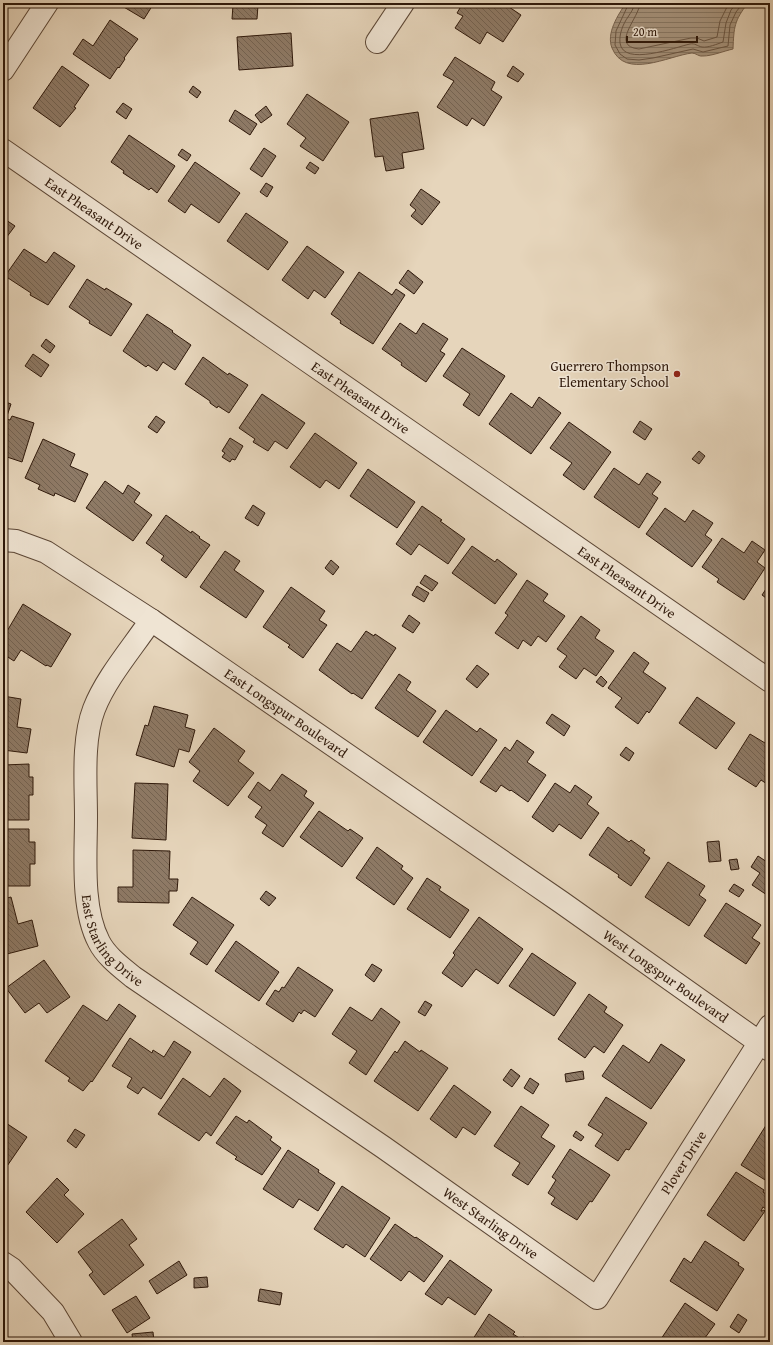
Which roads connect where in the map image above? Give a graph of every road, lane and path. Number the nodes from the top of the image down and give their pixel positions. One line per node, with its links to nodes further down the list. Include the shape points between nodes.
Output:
1 (47, 3): 4 (street)
2 (403, 3): 3 (street)
3 (377, 42)
4 (3, 70)
5 (3, 150): 8 (street, East Pheasant Drive)
6 (3, 540): 7 (street, East Longspur Boulevard, via 46,552)
7 (151, 620): 9 (street, East Longspur Boulevard); 11 (street, East Starling Drive, via 109,681 94,709 88,738 86,888 90,917 99,943 114,961 133,977)
8 (770, 681)
9 (561, 902): 10 (street, West Longspur Boulevard)
10 (766, 1040): 13 (street, Plover Drive)
11 (383, 1147): 13 (street, West Starling Drive)
12 (3, 1263): 14 (street, via 53,1312)
13 (597, 1298)
14 (71, 1342)

